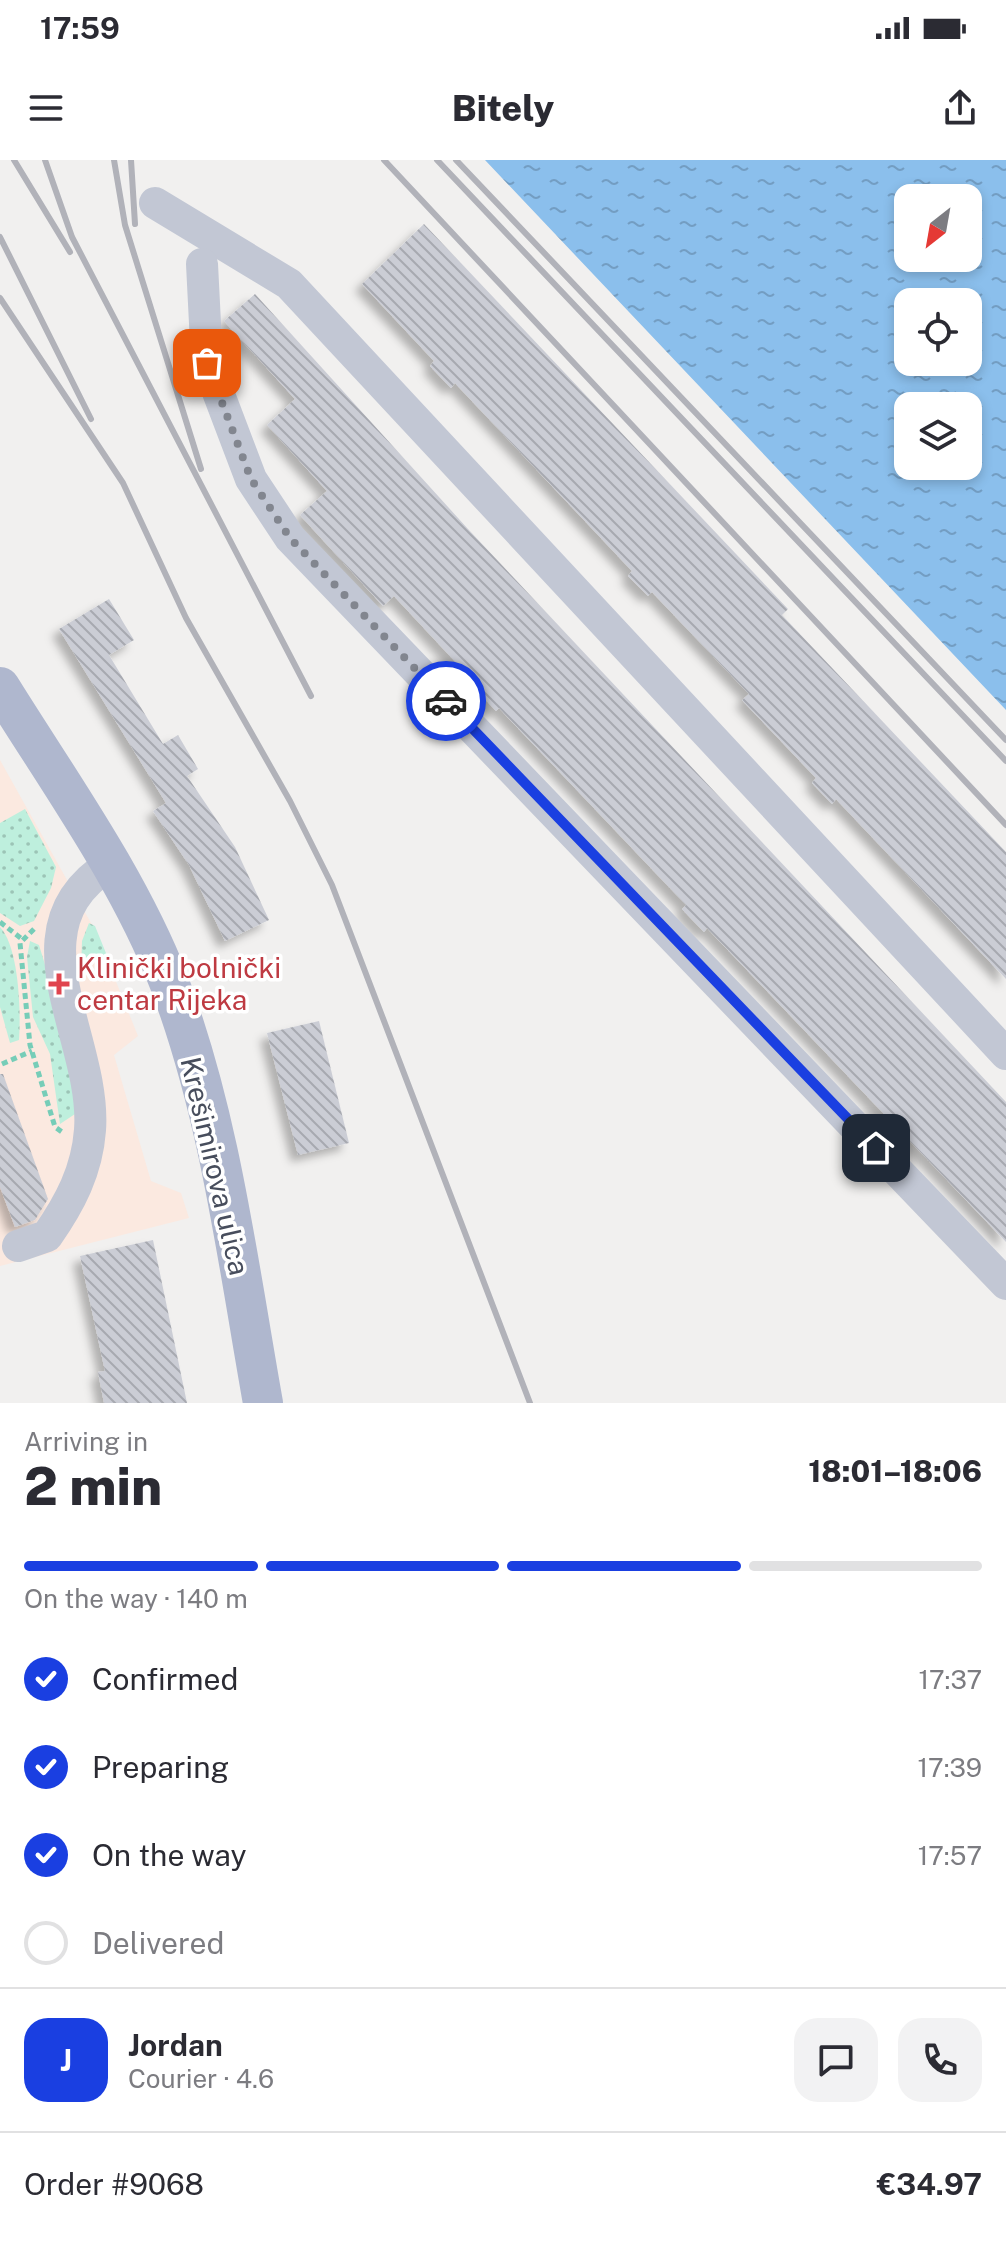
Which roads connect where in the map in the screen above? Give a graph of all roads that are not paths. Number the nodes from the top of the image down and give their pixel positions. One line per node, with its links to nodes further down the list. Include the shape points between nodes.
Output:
1 (155, 203): 5 (street, via 289,284)
2 (202, 264): 7 (street, via 207,363 251,479 290,538)
3 (0, 687): 4 (main road, Krešimirova ulica)
4 (111, 864): 6 (street, via 73,899 59,938 61,973 89,1086 90,1130 82,1177 47,1236); 8 (main road, Krešimirova ulica, via 169,982 201,1086)
5 (1006, 1054)
6 (18, 1246)
7 (1006, 1284)
8 (263, 1403)

